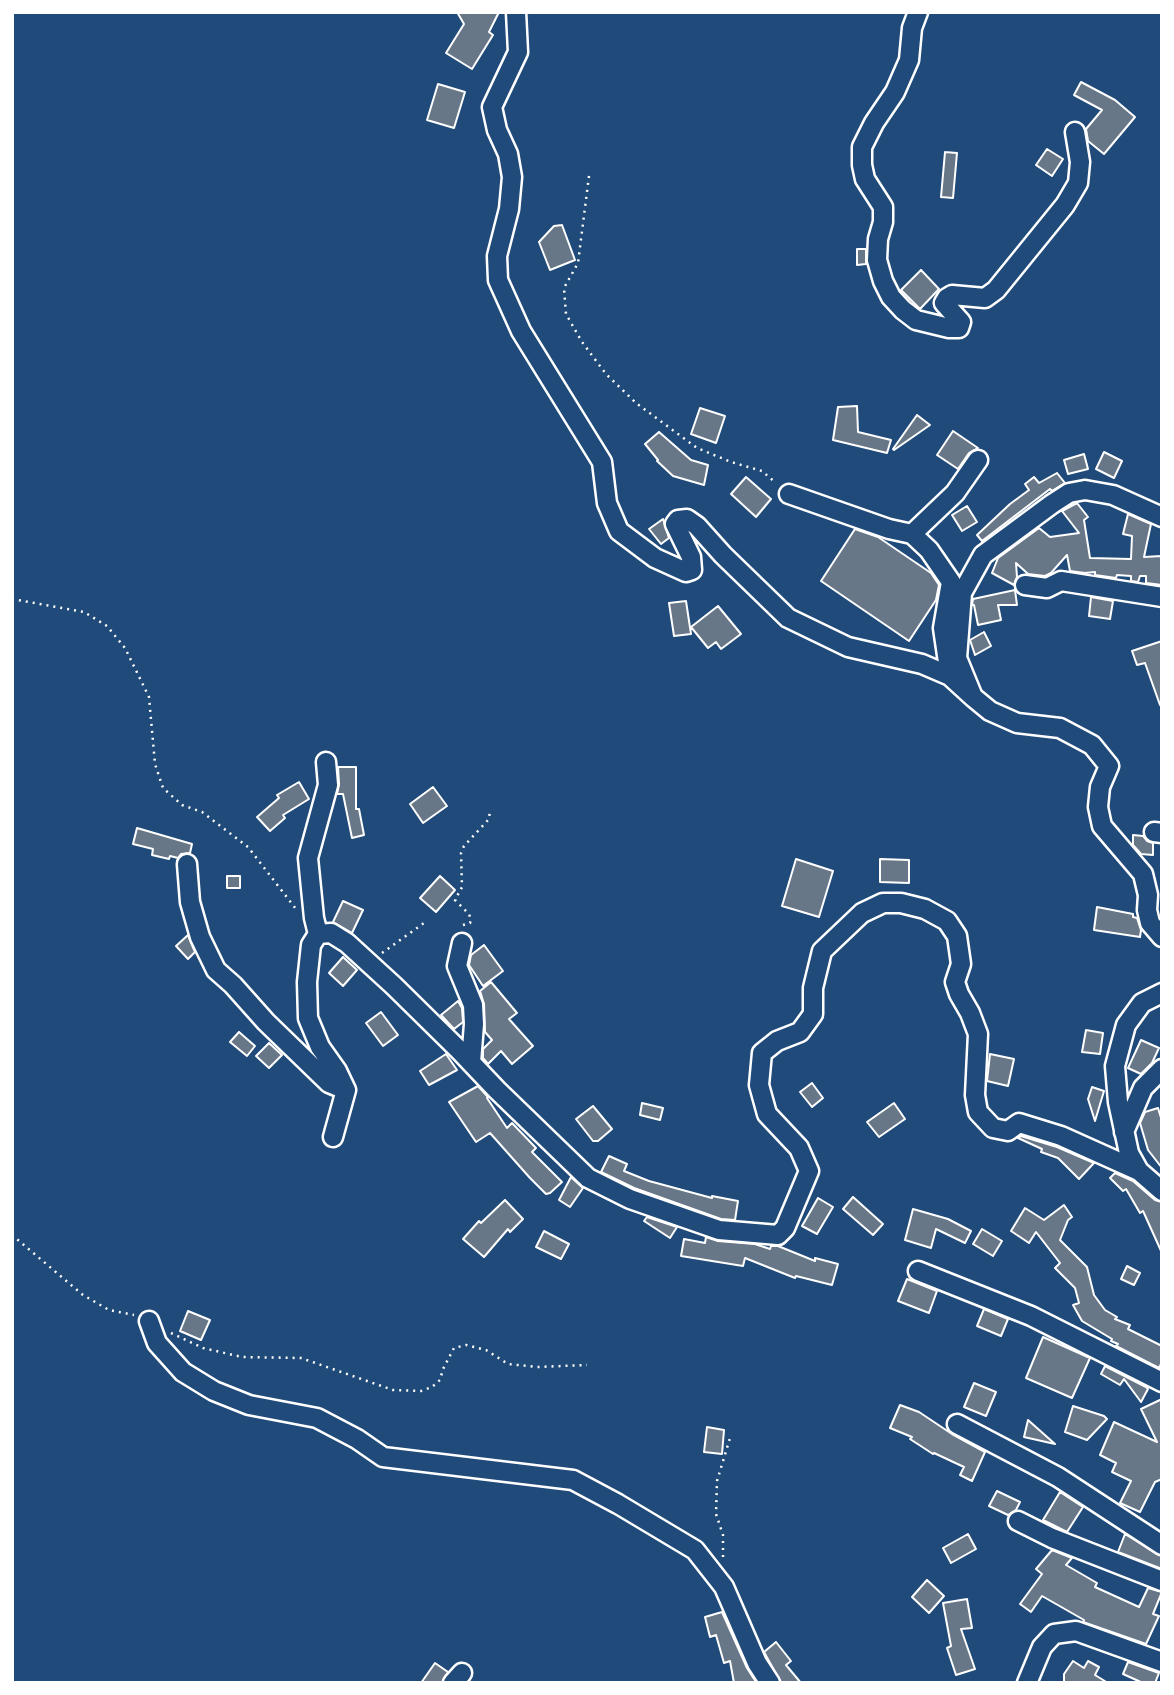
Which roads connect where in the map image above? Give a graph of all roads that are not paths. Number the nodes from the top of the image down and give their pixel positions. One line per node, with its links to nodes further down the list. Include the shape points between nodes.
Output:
1 (516, 12): 10 (street, via 519,52 492,107 512,177 497,256 498,280 521,331 602,462 607,503 619,531 655,558 686,572 692,570 691,557 675,524 687,519 788,618 848,647 922,664)
2 (918, 12): 3 (street, via 909,60 862,147 865,179 883,207 877,260 883,281 891,297 916,320 959,328 961,322 944,303 947,298 985,298 996,290 1078,183)
3 (1075, 132)
4 (978, 460): 7 (street, via 955,493)
5 (789, 494): 7 (street)
6 (1162, 517): 11 (street, via 1113,495 1085,489 1052,504 983,555 962,593 957,658)
7 (912, 534): 10 (street, via 951,582 943,628)
8 (1025, 585): 9 (street, via 1047,587 1061,580)
9 (1162, 597)
10 (950, 676): 11 (street)
11 (974, 697): 14 (street, via 990,711 1017,723 1060,728 1092,745 1109,766 1100,787 1102,826 1143,873)
12 (326, 762): 15 (street, via 328,785 308,858)
13 (187, 864): 21 (street, via 190,902 216,970 329,1083)
14 (1154, 909): 16 (street, via 1150,923)
15 (318, 934): 19 (street, via 331,933 348,943); 21 (street, via 309,958 308,1018)
16 (1162, 937)
17 (462, 943): 19 (street, via 457,966 472,1005)
18 (1162, 993): 22 (street, via 1142,1003 1126,1025 1115,1066)
19 (471, 1062): 24 (street, via 588,1178 630,1199 719,1230 778,1235 809,1171 799,1148 766,1114 759,1084 762,1053 800,1032 813,1014 813,988 822,951 862,914 883,903 901,903 947,921 957,936 961,964 955,982 978,1034 978,1112 993,1128 1007,1131 1019,1123 1061,1136)
20 (1162, 1069): 22 (street, via 1143,1087)
21 (346, 1090): 23 (street)
22 (1124, 1132): 24 (street)
23 (333, 1137)
24 (1139, 1171): 25 (street)
25 (1162, 1191)
26 (918, 1271): 28 (street, via 1031,1316)
27 (149, 1321): 34 (street, via 157,1343 183,1372 249,1405 317,1418 383,1457 573,1480 618,1504 695,1550 724,1587)
28 (1162, 1382)
29 (957, 1424): 31 (street, via 1058,1477)
30 (1018, 1521): 32 (street)
31 (1162, 1545)
32 (1162, 1581)
33 (1162, 1661): 35 (street, via 1076,1631 1065,1632 1054,1634 1042,1647)
34 (770, 1683)
35 (1027, 1683)

